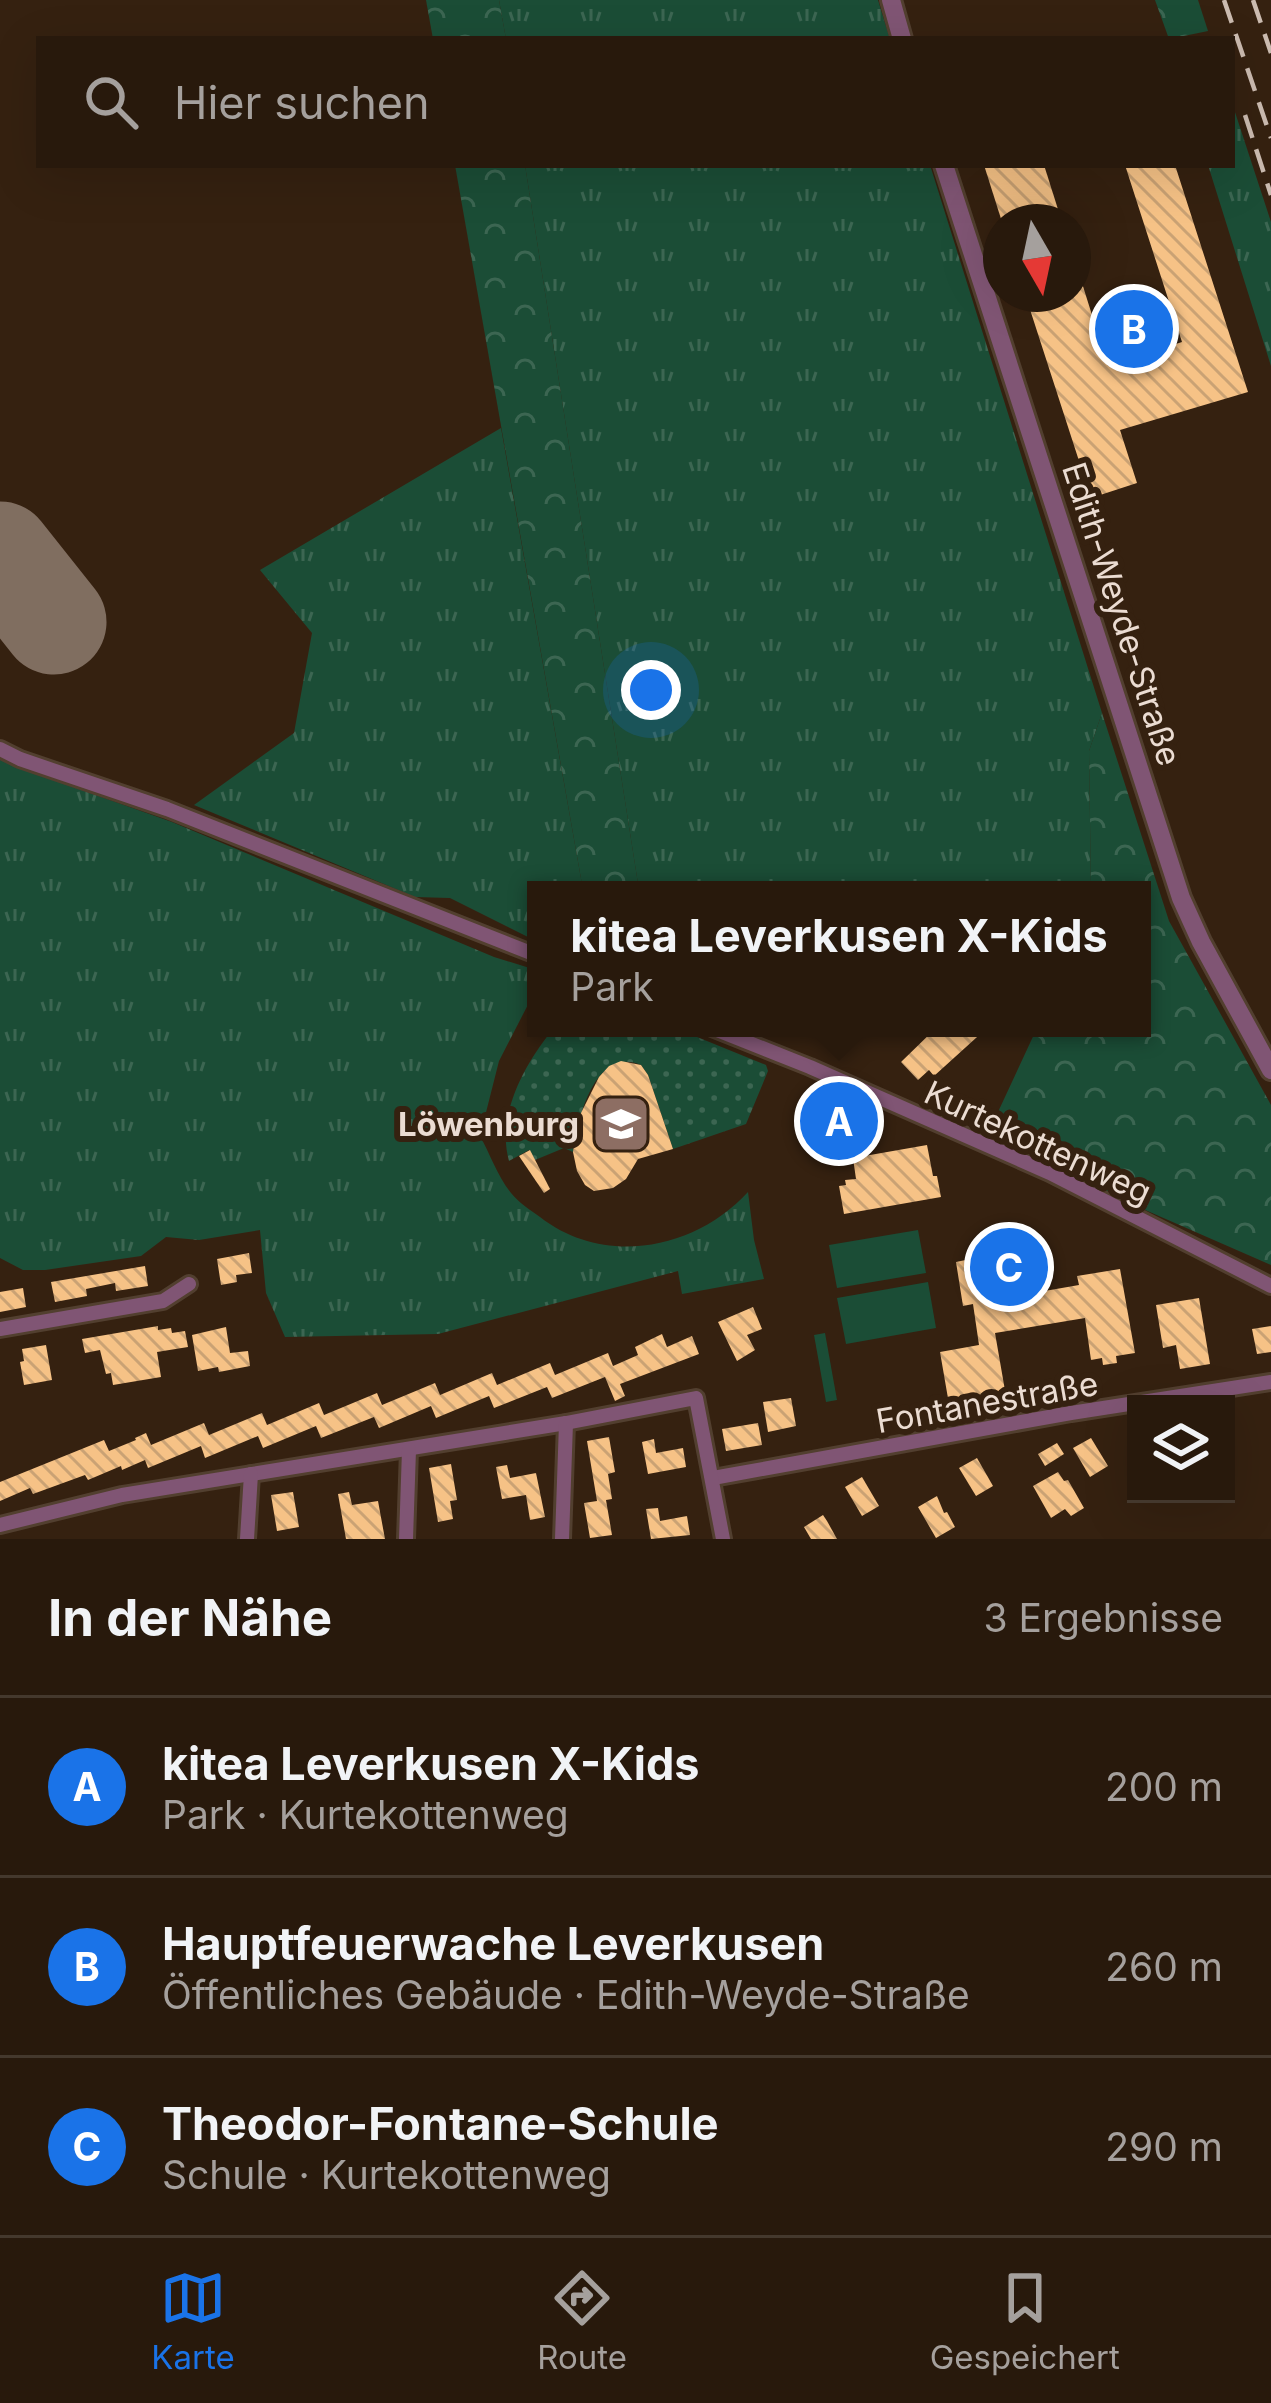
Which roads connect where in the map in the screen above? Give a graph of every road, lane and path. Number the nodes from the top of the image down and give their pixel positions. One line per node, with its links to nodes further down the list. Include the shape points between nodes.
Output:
1 (890, 0): 2 (street)
2 (901, 36)
3 (945, 168): 7 (street, Edith-Weyde-Straße, via 1180,898)
4 (0, 749): 5 (street)
5 (527, 951)
6 (735, 1037): 9 (street, Kurtekottenweg, via 1051,1173)
7 (1271, 1070)
8 (189, 1284): 10 (street, via 163,1301)
9 (1271, 1286)
10 (0, 1329)
11 (1271, 1382): 15 (street, Fontanestraße)
12 (566, 1424): 13 (street); 15 (street, via 696,1398); 19 (street)
13 (409, 1450): 14 (street); 18 (street)
14 (251, 1474): 16 (street); 17 (street)
15 (713, 1478): 20 (street)
16 (0, 1526)
17 (247, 1539)
18 (406, 1539)
19 (562, 1539)
20 (724, 1539)

